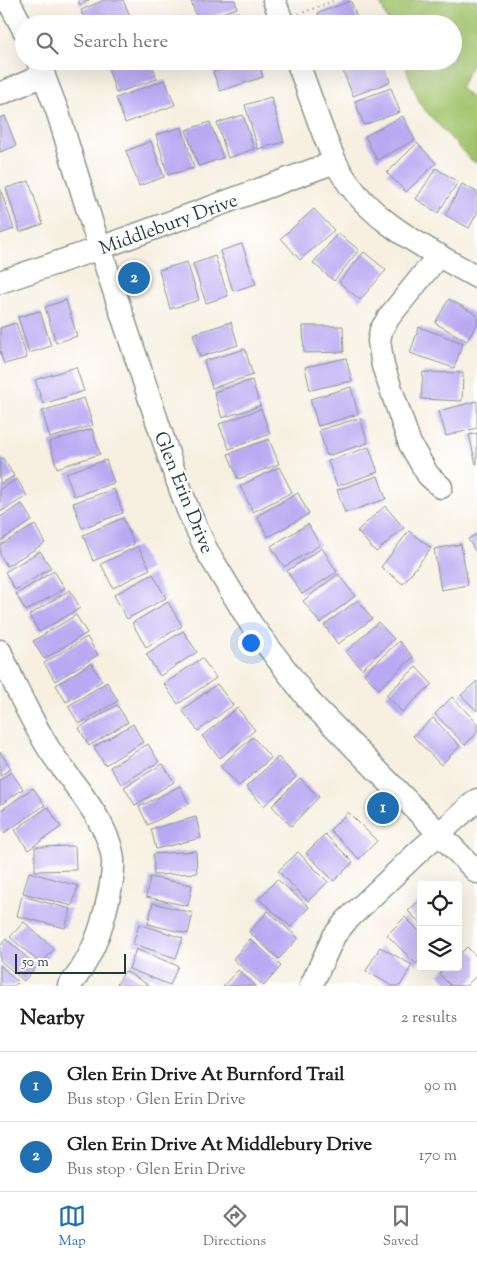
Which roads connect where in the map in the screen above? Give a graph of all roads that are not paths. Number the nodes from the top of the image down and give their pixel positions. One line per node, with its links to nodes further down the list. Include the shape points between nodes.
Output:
1 (8, 0): 3 (street)
2 (274, 0): 4 (street)
3 (16, 15)
4 (287, 15)
5 (38, 70): 8 (street)
6 (42, 70): 10 (street, Glen Erin Drive)
7 (300, 70): 9 (street)
8 (0, 94)
9 (336, 162): 10 (street, Middlebury Drive); 11 (street, via 365,203 392,226)
10 (100, 248): 13 (street, Middlebury Drive); 17 (street, Glen Erin Drive, via 188,510 225,584 250,624 311,703)
11 (439, 256): 12 (street); 14 (street, via 388,317 379,341 383,366 410,444 428,475)
12 (477, 277)
13 (0, 282)
14 (442, 487)
15 (0, 651): 19 (street, via 48,747 94,814 108,840 113,858 112,887 99,934 80,973)
16 (477, 800): 17 (street)
17 (439, 834): 18 (street, Glen Erin Drive); 20 (street, via 346,921 334,936)
18 (477, 872)
19 (69, 986)
20 (312, 986)

